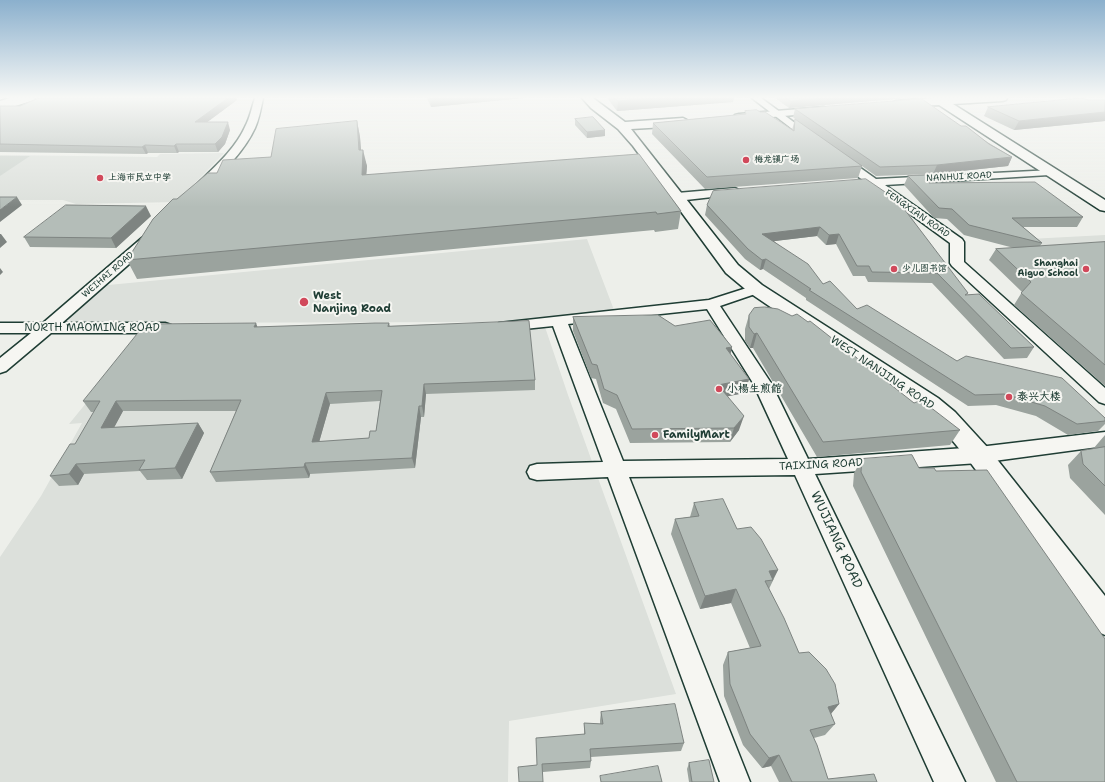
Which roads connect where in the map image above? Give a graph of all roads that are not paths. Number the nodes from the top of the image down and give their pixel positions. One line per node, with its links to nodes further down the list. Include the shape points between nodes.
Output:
1 (246, 134): 10 (street, via 226,162)
2 (629, 134): 9 (main road, WEST NANJING ROAD)
3 (806, 134): 6 (street, FENGXIAN ROAD)
4 (991, 134): 5 (main road)
5 (1049, 172): 6 (street, NANHUI ROAD); 11 (main road)
6 (873, 182): 7 (street, NANHUI ROAD); 21 (street, FENGXIAN ROAD, via 957,242 957,263)
7 (857, 184)
8 (747, 192): 9 (street)
9 (677, 197): 13 (main road, WEST NANJING ROAD, via 732,269)
10 (186, 202)
11 (1105, 207)
12 (159, 229): 19 (street, WEIHAI ROAD)
13 (756, 289): 14 (street); 23 (main road, WEST NANJING ROAD, via 930,404 947,418)
14 (711, 304): 15 (street); 24 (street, WUJIANG ROAD, via 762,383)
15 (559, 321): 16 (street); 25 (street)
16 (491, 326)
17 (0, 328): 19 (street, NORTH MAOMING ROAD)
18 (182, 328): 19 (street, NORTH MAOMING ROAD)
19 (46, 329): 20 (street, WEIHAI ROAD)
20 (0, 367)
21 (1105, 398)
22 (1105, 440): 23 (street, TAIXING ROAD)
23 (979, 455): 24 (street, TAIXING ROAD); 27 (main road, WEST NANJING ROAD)
24 (802, 467): 25 (street, TAIXING ROAD); 29 (street, WUJIANG ROAD)
25 (616, 469): 26 (street, TAIXING ROAD); 28 (street)
26 (537, 472)
27 (1105, 620)
28 (735, 782)
29 (950, 782)

